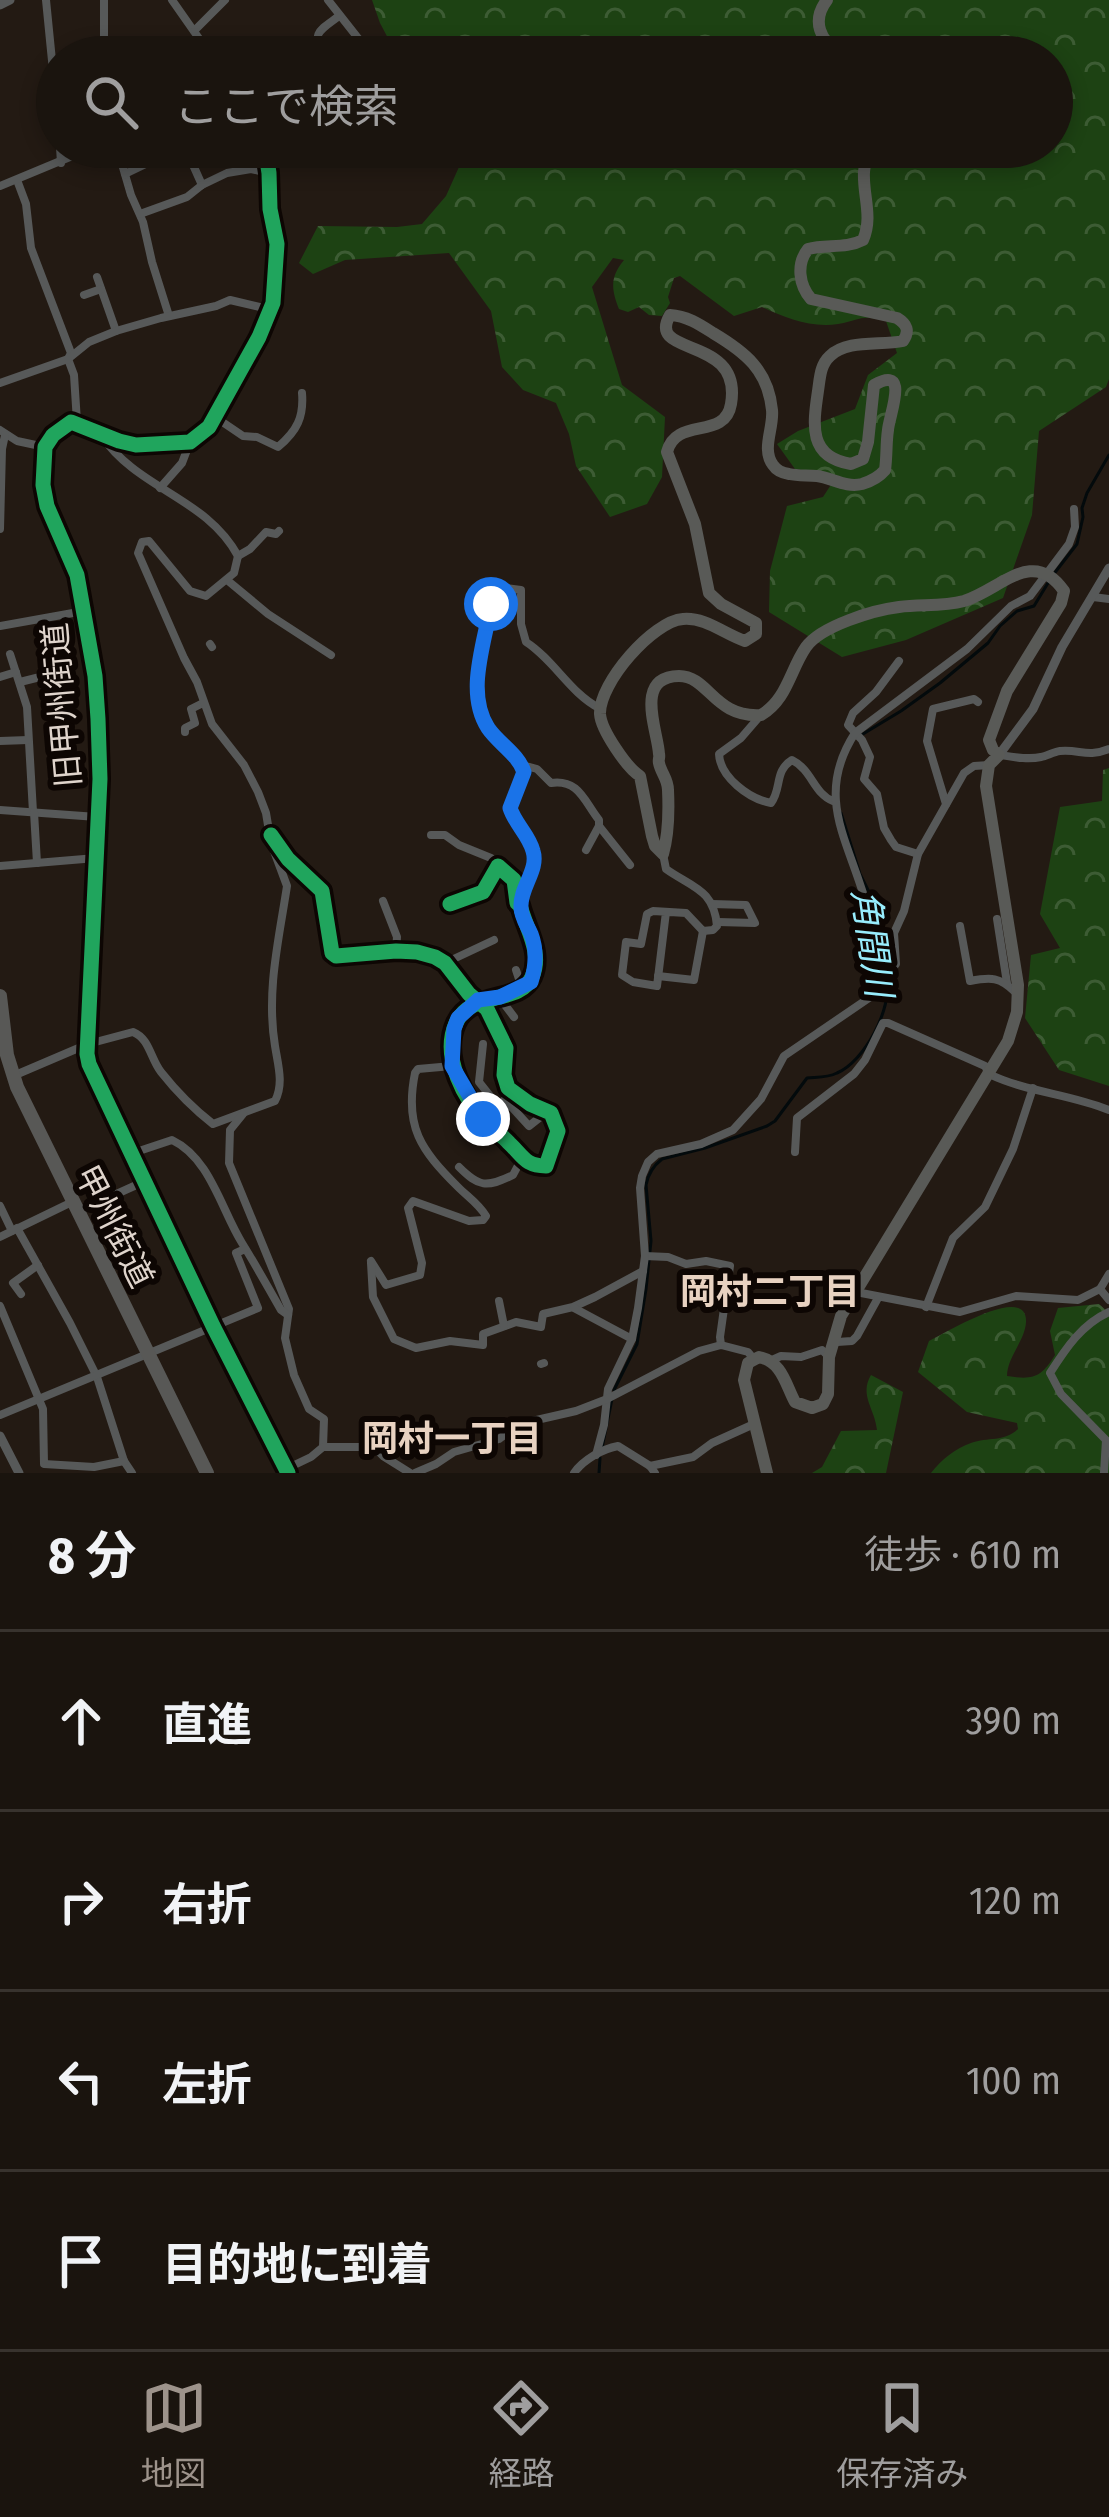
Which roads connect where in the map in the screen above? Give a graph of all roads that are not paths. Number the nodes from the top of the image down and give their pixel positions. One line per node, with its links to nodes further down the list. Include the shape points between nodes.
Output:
1 (10, 0): 8 (street)
2 (46, 0): 11 (street)
3 (104, 0): 12 (street)
4 (172, 0): 10 (street)
5 (223, 0): 10 (street)
6 (328, 0): 9 (street)
7 (827, 0): 16 (main road)
8 (0, 5)
9 (339, 16): 14 (street); 15 (street)
10 (194, 31): 13 (street)
11 (50, 36)
12 (104, 36)
13 (197, 36)
14 (317, 36)
15 (356, 36)
16 (822, 36)
17 (48, 168): 25 (street)
18 (123, 168): 24 (street)
19 (138, 168): 24 (street)
20 (194, 168): 26 (street)
21 (268, 168): 23 (street)
22 (862, 168): 64 (main road, via 869,224 863,240 808,250 800,266 804,290 818,302 905,323 903,341 828,357 815,406 823,450 839,462 858,462 867,452 874,385 893,383 885,470 854,485 778,470 768,451 772,407 754,363 694,322 668,317 672,340 714,357 731,381 726,417 678,434 667,452 698,533 710,593 756,623 756,634 745,641 691,619 659,627)
23 (269, 173): 26 (street, via 242,169); 32 (street, via 277,244)
24 (125, 174): 28 (street)
25 (17, 180): 27 (street); 35 (street)
26 (202, 185): 28 (street)
27 (0, 187)
28 (140, 214): 33 (street)
29 (97, 277): 30 (street)
30 (101, 289): 31 (street); 34 (street)
31 (84, 295)
32 (272, 310): 33 (street, via 230,300); 38 (street)
33 (169, 316): 34 (street)
34 (116, 331): 35 (street)
35 (68, 359): 36 (street); 39 (street)
36 (0, 383)
37 (302, 393): 38 (street, via 303,418 278,447)
38 (215, 417): 42 (street)
39 (77, 422): 41 (street); 43 (street)
40 (3, 432): 43 (street); 46 (street)
41 (100, 434): 42 (street, via 136,445); 44 (street)
42 (190, 442): 44 (street)
43 (45, 447): 54 (street, 旧甲州街道, via 47,506)
44 (160, 488): 48 (street, via 206,515)
45 (1074, 509): 50 (street, via 1075,527)
46 (0, 529)
47 (279, 532): 48 (street, via 266,532)
48 (238, 556): 51 (street)
49 (1109, 568): 52 (street)
50 (1051, 577): 65 (main road, via 1024,571 964,602 876,612 818,635); 67 (street); 71 (main road, via 1064,591 1061,604 1013,679 995,722)
51 (227, 580): 57 (street); 63 (street, via 197,594 154,544 138,547)
52 (1093, 597): 53 (street); 71 (street, via 1033,709)
53 (1109, 598)
54 (84, 611): 55 (street); 79 (street, 旧甲州街道, via 99,722)
55 (0, 626)
56 (10, 654): 60 (street)
57 (331, 655)
58 (899, 661): 67 (street, via 850,717)
59 (0, 677): 60 (street)
60 (18, 677): 61 (street); 68 (street)
61 (40, 677)
62 (978, 702): 76 (street, via 933,709 927,741)
63 (203, 703): 66 (street, via 191,709 195,723); 82 (street, via 251,779)
64 (599, 708): 73 (street, via 526,642 521,590 498,587 478,704); 74 (main road)
65 (761, 715): 72 (main road, via 736,714 683,676 662,682 650,707); 75 (street, via 718,754 728,777 768,804 792,760)
66 (185, 732)
67 (857, 735): 75 (street, via 843,754); 85 (street, via 870,757 864,779 878,794 884,827 896,847)
68 (28, 740): 69 (street); 78 (street)
69 (0, 741)
70 (1109, 749): 71 (street)
71 (994, 760): 76 (street, via 964,773); 109 (main road, via 986,786)
72 (659, 764): 74 (street); 84 (main road, via 668,784)
73 (522, 765): 80 (street, via 551,783 573,784); 94 (street, via 510,808 534,860)
74 (640, 776): 84 (main road)
75 (833, 802): 107 (street)
76 (946, 806): 85 (street)
77 (0, 810): 78 (street)
78 (33, 812): 79 (street); 87 (street)
79 (98, 817): 86 (street, 旧甲州街道)
80 (599, 826): 83 (street); 88 (street)
81 (430, 835): 90 (street, via 445,835)
82 (272, 836): 102 (street, via 322,891 332,953); 123 (street, via 287,886 271,986 279,1094)
83 (586, 850)
84 (662, 854): 93 (street, via 666,869)
85 (918, 854): 107 (street, via 895,933 896,964)
86 (96, 858): 87 (street); 114 (street, 旧甲州街道)
87 (37, 863): 89 (street)
88 (630, 865)
89 (0, 866)
90 (498, 866): 92 (street, via 483,892); 94 (street, via 514,880)
91 (383, 901): 102 (street)
92 (451, 904)
93 (712, 904): 97 (street); 97 (street, via 746,905 755,920)
94 (520, 905): 101 (street)
95 (666, 912): 99 (street, via 690,915); 106 (street); 106 (street, via 647,914 641,944 626,942 622,975 657,986)
96 (997, 920): 109 (street)
97 (718, 922): 99 (street)
98 (960, 926): 109 (street, via 970,981 990,977)
99 (703, 931): 106 (street, via 694,980)
100 (494, 940): 104 (street)
101 (535, 950): 103 (street); 108 (street, via 531,982)
102 (396, 951): 104 (street, via 417,946)
103 (520, 954)
104 (446, 963): 112 (street)
105 (516, 970): 108 (street)
106 (658, 976)
107 (885, 979): 134 (street, via 784,1056 733,1130 648,1162 640,1188)
108 (522, 988): 111 (street)
109 (1012, 989): 117 (main road, via 1017,1012)
110 (0, 996): 118 (highway, 甲州街道)
111 (500, 997): 112 (street); 113 (street)
112 (478, 1000): 116 (street, via 453,1021); 120 (street, via 506,1048)
113 (514, 1017)
114 (88, 1043): 118 (street); 123 (street, via 140,1033 160,1071 213,1124); 125 (street, 旧甲州街道, via 88,1064)
115 (483, 1044): 120 (street, via 479,1082 496,1105)
116 (452, 1066): 126 (street, via 483,1119); 150 (street, via 415,1073 412,1122 423,1147 486,1216 469,1221 413,1201 420,1275 386,1285 371,1261 373,1297 394,1339 410,1347 483,1345 483,1334)
117 (989, 1074): 119 (street); 124 (street, via 883,1023 854,1074 797,1118); 139 (main road)
118 (7, 1079): 130 (highway, 甲州街道)
119 (1033, 1088): 122 (street); 146 (street, via 985,1207 953,1238)
120 (509, 1097): 121 (street); 121 (street, via 529,1126)
121 (548, 1108): 126 (street, via 558,1131 546,1166)
122 (1109, 1110)
123 (244, 1113): 148 (street, via 230,1130 229,1163)
124 (795, 1152)
125 (130, 1154): 128 (street, 旧甲州街道); 133 (street, via 172,1140 184,1145)
126 (522, 1158): 127 (street, via 513,1174 483,1185)
127 (459, 1167)
128 (143, 1182): 130 (street); 149 (street, 旧甲州街道)
129 (0, 1206): 131 (street)
130 (75, 1207): 131 (street); 154 (highway, 甲州街道)
131 (15, 1229): 132 (street); 135 (street)
132 (0, 1237)
133 (245, 1250): 148 (street); 149 (street, via 236,1253 258,1308)
134 (649, 1256): 136 (street); 153 (street, via 730,1266)
135 (38, 1265): 140 (street, via 14,1283); 158 (street)
136 (643, 1271): 145 (street); 151 (street)
137 (1109, 1274): 138 (street)
138 (1100, 1289): 142 (street); 146 (street, via 1078,1300 1016,1296 960,1312)
139 (854, 1291): 141 (street); 155 (main road)
140 (21, 1294)
141 (878, 1298): 146 (street); 152 (street, via 853,1341)
142 (1109, 1300)
143 (500, 1301): 150 (street)
144 (0, 1306): 160 (street)
145 (573, 1307): 150 (street, via 547,1311 541,1327); 151 (street)
146 (926, 1307)
147 (1109, 1312): 175 (street, via 1068,1345 1050,1373 1106,1440)
148 (288, 1315): 164 (street, via 294,1375 309,1408 324,1419)
149 (213, 1326): 154 (street); 168 (street, 旧甲州街道)
150 (504, 1326)
151 (632, 1340): 159 (street)
152 (837, 1342)
153 (722, 1345): 156 (street); 159 (street)
154 (148, 1353): 158 (street); 171 (highway, 甲州街道)
155 (829, 1357): 157 (street, via 822,1350); 157 (main road, via 826,1400 812,1408 795,1402)
156 (753, 1358): 157 (main road); 162 (main road, via 744,1380)
157 (772, 1360)
158 (94, 1375): 160 (street); 166 (street)
159 (611, 1396): 165 (street); 172 (street, via 519,1424)
160 (40, 1397): 161 (street); 166 (street, via 44,1463)
161 (0, 1415)
162 (754, 1424): 167 (street); 174 (main road)
163 (0, 1436): 169 (street)
164 (323, 1447): 168 (street); 172 (street, via 374,1447)
165 (600, 1453): 167 (street, via 618,1446); 173 (street)
166 (124, 1461): 170 (street)
167 (652, 1469)
168 (287, 1471)
169 (19, 1473)
170 (132, 1473)
171 (207, 1473)
172 (412, 1473)
173 (574, 1473)
174 (767, 1473)
175 (1104, 1473)

